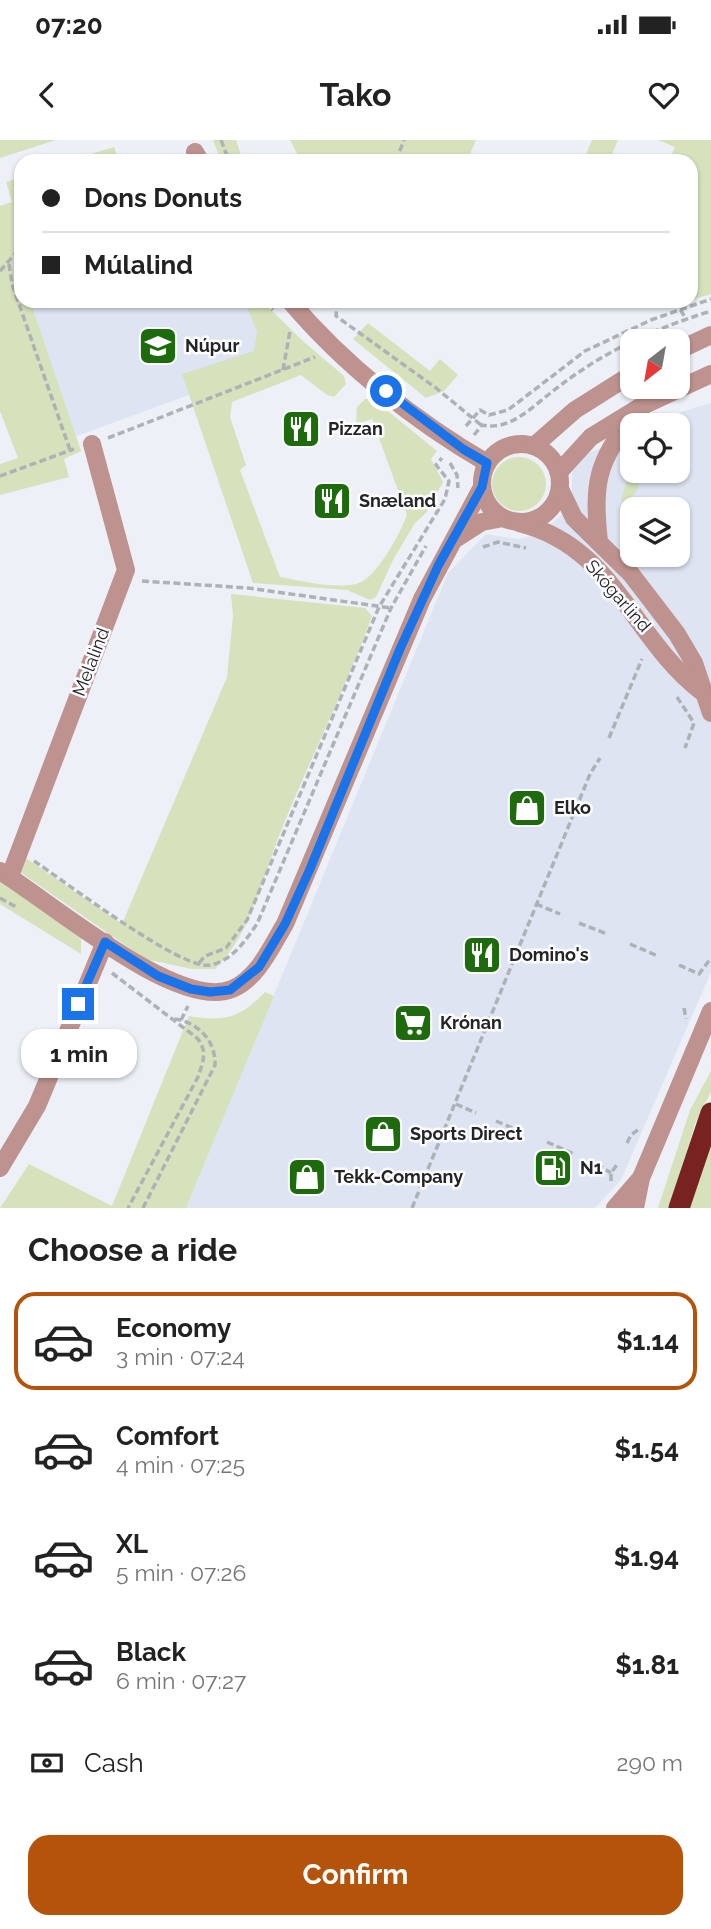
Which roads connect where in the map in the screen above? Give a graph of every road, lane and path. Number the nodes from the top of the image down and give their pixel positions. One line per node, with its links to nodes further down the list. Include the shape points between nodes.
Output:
1 (14, 257): 2 (path)
2 (9, 264): 3 (path); 4 (path)
3 (0, 271)
4 (14, 290)
5 (20, 308): 28 (path)
6 (296, 308): 30 (street, via 386,391)
7 (335, 308): 22 (path, via 336,316)
8 (686, 308): 9 (path)
9 (680, 310): 11 (path); 19 (path, via 586,351)
10 (711, 311): 11 (path)
11 (686, 319): 20 (path, via 595,359)
12 (290, 329): 16 (path)
13 (711, 335): 14 (street)
14 (690, 345)
15 (316, 357): 16 (path)
16 (283, 370): 26 (path)
17 (711, 374): 21 (street)
18 (620, 382): 27 (street, via 575,410)
19 (525, 398): 20 (path); 22 (path, via 497,415 480,410)
20 (533, 407): 23 (path, via 497,427)
21 (640, 407): 33 (street, via 591,437); 41 (street, via 610,449 596,484)
22 (473, 418): 23 (path); 24 (path)
23 (482, 425): 25 (path)
24 (467, 426)
25 (473, 437)
26 (92, 444): 28 (path); 54 (street, Melalind, via 126,570)
27 (534, 446): 30 (street, via 507,446); 33 (street, via 545,452)
28 (70, 450): 32 (path)
29 (442, 457): 37 (path, via 436,465 445,473 449,489)
30 (487, 463): 34 (street)
31 (450, 464): 35 (path, via 459,483)
32 (0, 476)
33 (559, 481): 36 (street, via 550,510 530,522); 41 (street, Skógarlind, via 574,519)
34 (482, 487): 36 (street, via 486,502); 40 (street)
35 (457, 495)
36 (511, 520): 40 (street, via 482,522); 48 (street, Skógarlind, via 561,537 591,562 679,674)
37 (428, 526): 38 (path); 45 (path)
38 (436, 531)
39 (429, 542): 46 (path)
40 (451, 542): 60 (street, via 400,649 285,924 259,967 240,985 221,992 191,989 158,976)
41 (599, 542): 48 (street, Skógarlind, via 631,574 677,634 694,663)
42 (477, 550): 43 (path, via 498,542)
43 (538, 551)
44 (152, 582): 45 (path, via 248,588)
45 (379, 607): 46 (path); 64 (path, via 247,920 226,948 205,956)
46 (391, 608): 64 (path, via 257,924 227,958 207,966)
47 (646, 651): 51 (path)
48 (701, 691): 50 (street, Skógarlind)
49 (675, 695): 52 (path, via 694,723)
50 (711, 713)
51 (609, 738)
52 (685, 748)
53 (600, 758): 56 (path)
54 (19, 851): 55 (street, Melalind); 64 (path, via 177,957)
55 (5, 874): 60 (street)
56 (536, 904): 57 (path); 68 (path)
57 (560, 914)
58 (579, 923): 59 (path)
59 (607, 934)
60 (105, 942): 81 (street, via 37,1106)
61 (630, 944): 62 (path)
62 (658, 956)
63 (711, 958): 65 (path, via 699,974)
64 (199, 964)
65 (679, 965)
66 (711, 1011): 83 (street)
67 (479, 1027): 68 (path)
68 (485, 1029): 70 (path)
69 (461, 1072): 70 (path)
70 (467, 1075): 71 (path)
71 (455, 1104): 72 (path); 78 (path)
72 (476, 1113)
73 (711, 1113): 89 (highway)
74 (496, 1121): 75 (path)
75 (524, 1133)
76 (547, 1142): 79 (path)
77 (432, 1145): 78 (path)
78 (437, 1147): 86 (path)
79 (574, 1154)
80 (597, 1164): 82 (path)
81 (0, 1168)
82 (611, 1173)
83 (641, 1178): 87 (street); 88 (street)
84 (128, 1208): 85 (path, via 198,1077 204,1056 204,1046 174,1019 181,1020 211,1041 215,1066)
85 (143, 1208)
86 (412, 1208)
87 (615, 1208)
88 (635, 1208)
89 (679, 1208)

